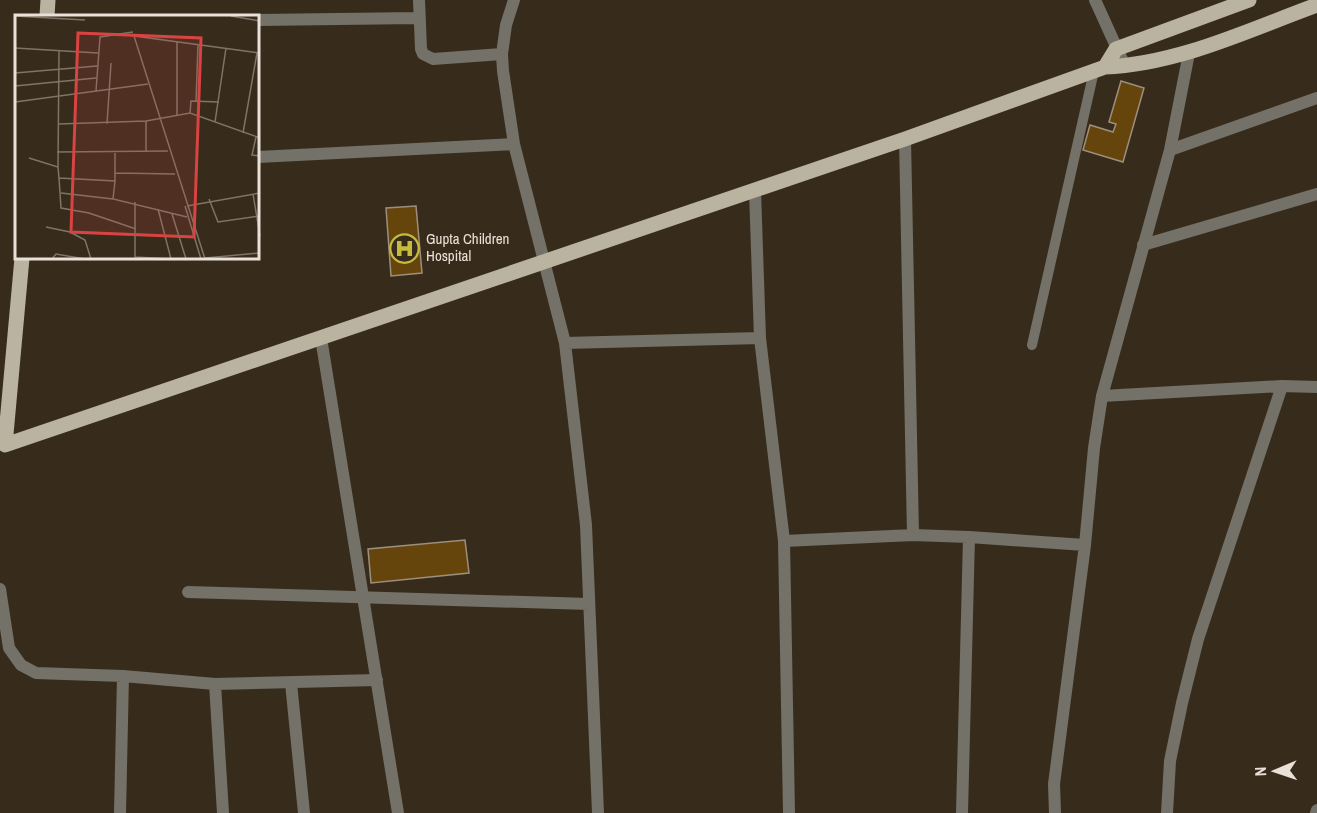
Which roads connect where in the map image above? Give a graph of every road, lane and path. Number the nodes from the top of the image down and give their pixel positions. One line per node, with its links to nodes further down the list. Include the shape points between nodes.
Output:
1 (48, 0): 7 (main road)
2 (419, 0): 8 (street)
3 (514, 0): 12 (street)
4 (1095, 0): 10 (street)
5 (1249, 0): 10 (main road)
6 (1317, 5): 11 (main road)
7 (47, 15)
8 (418, 18): 9 (street); 12 (street, via 421,49 433,59)
9 (260, 20)
10 (1116, 49): 13 (street); 14 (main road)
11 (1189, 53): 13 (main road); 18 (street)
12 (502, 54): 17 (street)
13 (1125, 66): 14 (main road)
14 (1100, 69): 16 (main road); 28 (lane)
15 (1317, 98): 18 (street)
16 (905, 140): 20 (main road); 33 (street)
17 (514, 144): 19 (street); 24 (street)
18 (1170, 150): 22 (street)
19 (260, 157)
20 (754, 191): 24 (main road); 26 (street)
21 (1317, 194): 22 (street)
22 (1143, 245): 31 (street)
23 (22, 260): 32 (main road)
24 (544, 262): 25 (main road); 27 (street)
25 (321, 338): 32 (main road); 39 (street)
26 (760, 338): 27 (street); 35 (street)
27 (565, 343): 40 (street, via 586,525)
28 (1032, 345)
29 (1282, 386): 30 (street); 31 (street); 53 (street, via 1198,639 1170,761)
30 (1317, 387)
31 (1102, 396): 36 (street)
32 (2, 446)
33 (913, 535): 34 (street); 35 (street)
34 (969, 537): 36 (street); 51 (street)
35 (784, 541): 50 (street)
36 (1085, 545): 52 (street, via 1054,784)
37 (0, 589): 41 (street, via 9,648 21,665 36,674)
38 (188, 592): 39 (street)
39 (363, 598): 40 (street); 42 (street)
40 (589, 604): 49 (street)
41 (123, 676): 44 (street); 45 (street)
42 (377, 680): 43 (street); 48 (street)
43 (291, 683): 44 (street); 47 (street)
44 (214, 684): 46 (street)
45 (120, 813)
46 (224, 813)
47 (304, 813)
48 (398, 813)
49 (598, 813)
50 (789, 813)
51 (962, 813)
52 (1055, 813)
53 (1167, 813)

